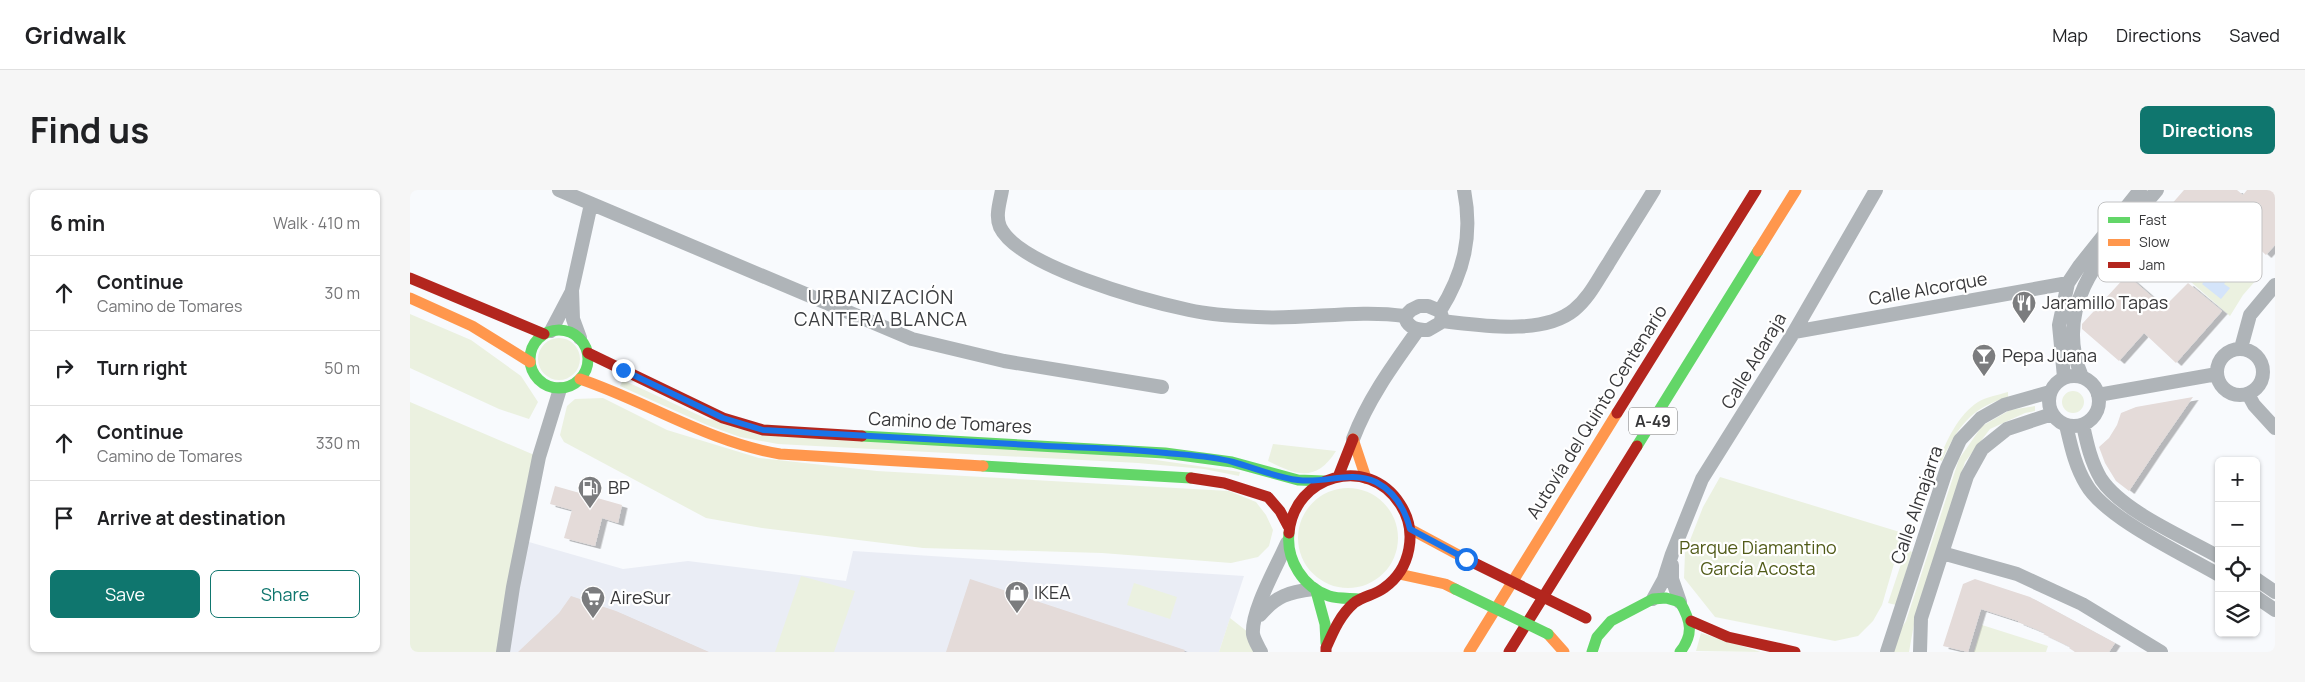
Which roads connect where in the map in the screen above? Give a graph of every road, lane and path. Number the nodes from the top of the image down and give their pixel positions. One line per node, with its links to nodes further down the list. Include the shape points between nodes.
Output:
1 (559, 190): 12 (street)
2 (1002, 190): 20 (street, via 998,215 1000,227 1008,238 1046,262 1106,288 1190,310 1222,314 1259,317)
3 (1464, 190): 21 (street, via 1468,221 1466,250)
4 (1654, 190): 21 (street, via 1596,283 1573,310 1544,322 1522,326 1499,327)
5 (1756, 190): 70 (main road, Autovía del Quinto Centenario / A-49)
6 (1796, 190): 71 (main road, A-49)
7 (1876, 190): 24 (street, Calle Adaraja)
8 (2140, 190): 10 (street)
9 (2157, 190): 11 (street)
10 (2130, 202)
11 (2147, 202)
12 (592, 204): 18 (street); 34 (street, via 912,339 1004,361)
13 (2098, 242): 16 (street)
14 (2098, 264): 32 (street, via 2083,285 2074,324 2074,357)
15 (410, 278): 23 (main road)
16 (2068, 283): 24 (street, Calle Alcorque); 31 (street, via 2060,325)
17 (2275, 286): 26 (street, via 2250,315)
18 (572, 290): 23 (street); 25 (street, via 573,319)
19 (410, 298): 28 (main road, via 506,345)
20 (1405, 316): 21 (street, via 1419,306 1428,306); 22 (street, via 1406,322)
21 (1440, 316): 22 (street, via 1435,327)
22 (1418, 330): 43 (street, via 1378,388)
23 (548, 332): 25 (main road, via 567,331); 28 (main road, via 533,346)
24 (1794, 332): 50 (street, Calle Adaraja, via 1702,479)
25 (580, 338): 27 (main road)
26 (2241, 348): 29 (street, via 2249,350); 30 (street, via 2233,349 2219,360)
27 (588, 354): 33 (main road, via 586,372); 46 (main road, Camino de Tomares, via 723,418 763,430 1165,452 1232,462 1298,480)
28 (530, 362): 35 (main road, via 532,371 543,384)
29 (2269, 368): 37 (street, via 2255,390)
30 (2217, 374): 37 (street, via 2221,386 2232,394); 38 (street)
31 (2064, 377): 32 (street); 36 (street)
32 (2082, 377): 38 (street, via 2094,386)
33 (580, 380): 35 (main road); 47 (main road, via 604,387 743,447 780,454 1185,477 1224,483 1268,497)
34 (1162, 387)
35 (560, 389): 68 (street, via 539,457)
36 (2050, 392): 39 (street, via 2048,404); 75 (street, Calle Almajarra, via 2004,405 1981,418 1960,440 1947,468)
37 (2248, 394): 42 (street)
38 (2098, 395): 40 (street, via 2099,404 2093,418)
39 (2052, 414): 41 (street); 51 (street, via 2007,429 1982,449 1968,476)
40 (2083, 425): 41 (street); 52 (street, via 2091,459 2112,492 2129,507)
41 (2066, 426): 53 (street, via 2076,464 2086,486 2102,504 2119,518)
42 (2275, 428)
43 (1353, 439): 44 (main road); 45 (main road)
44 (1338, 477): 45 (main road); 46 (main road)
45 (1366, 478): 48 (main road, via 1392,494 1404,510)
46 (1324, 481): 47 (main road, via 1298,502)
47 (1288, 526): 49 (main road)
48 (1410, 529): 54 (main road, via 1410,545); 63 (main road, bridge, via 1586,618)
49 (1287, 543): 56 (main road, via 1293,566); 65 (street)
50 (1672, 554): 59 (street, Calle Adaraja, via 1664,579); 61 (street, via 1672,579)
51 (1942, 554): 76 (street, via 1921,618); 77 (street, via 2017,574 2082,604)
52 (2215, 555)
53 (2215, 573)
54 (1399, 574): 58 (main road, via 1388,586); 66 (main road, bridge, via 1445,584)
55 (2260, 582): 57 (street)
56 (1315, 590): 58 (main road, via 1337,599); 65 (street, via 1295,591 1271,602); 67 (main road, via 1326,624)
57 (2275, 592)
58 (1360, 599): 67 (main road, via 1336,622)
59 (1652, 599): 61 (main road); 63 (main road)
60 (2260, 600): 62 (street)
61 (1680, 602): 64 (main road)
62 (2275, 610)
63 (1611, 621): 72 (main road, via 1597,637)
64 (1692, 621): 73 (main road, via 1689,641); 74 (main road, via 1706,630 1728,637)
65 (1254, 623): 69 (street, via 1253,636)
66 (1576, 649)
67 (1326, 650)
68 (502, 652)
69 (1261, 652)
70 (1469, 652)
71 (1510, 652)
72 (1592, 652)
73 (1680, 652)
74 (1795, 652)
75 (1887, 652)
76 (1920, 652)
77 (2161, 652)

